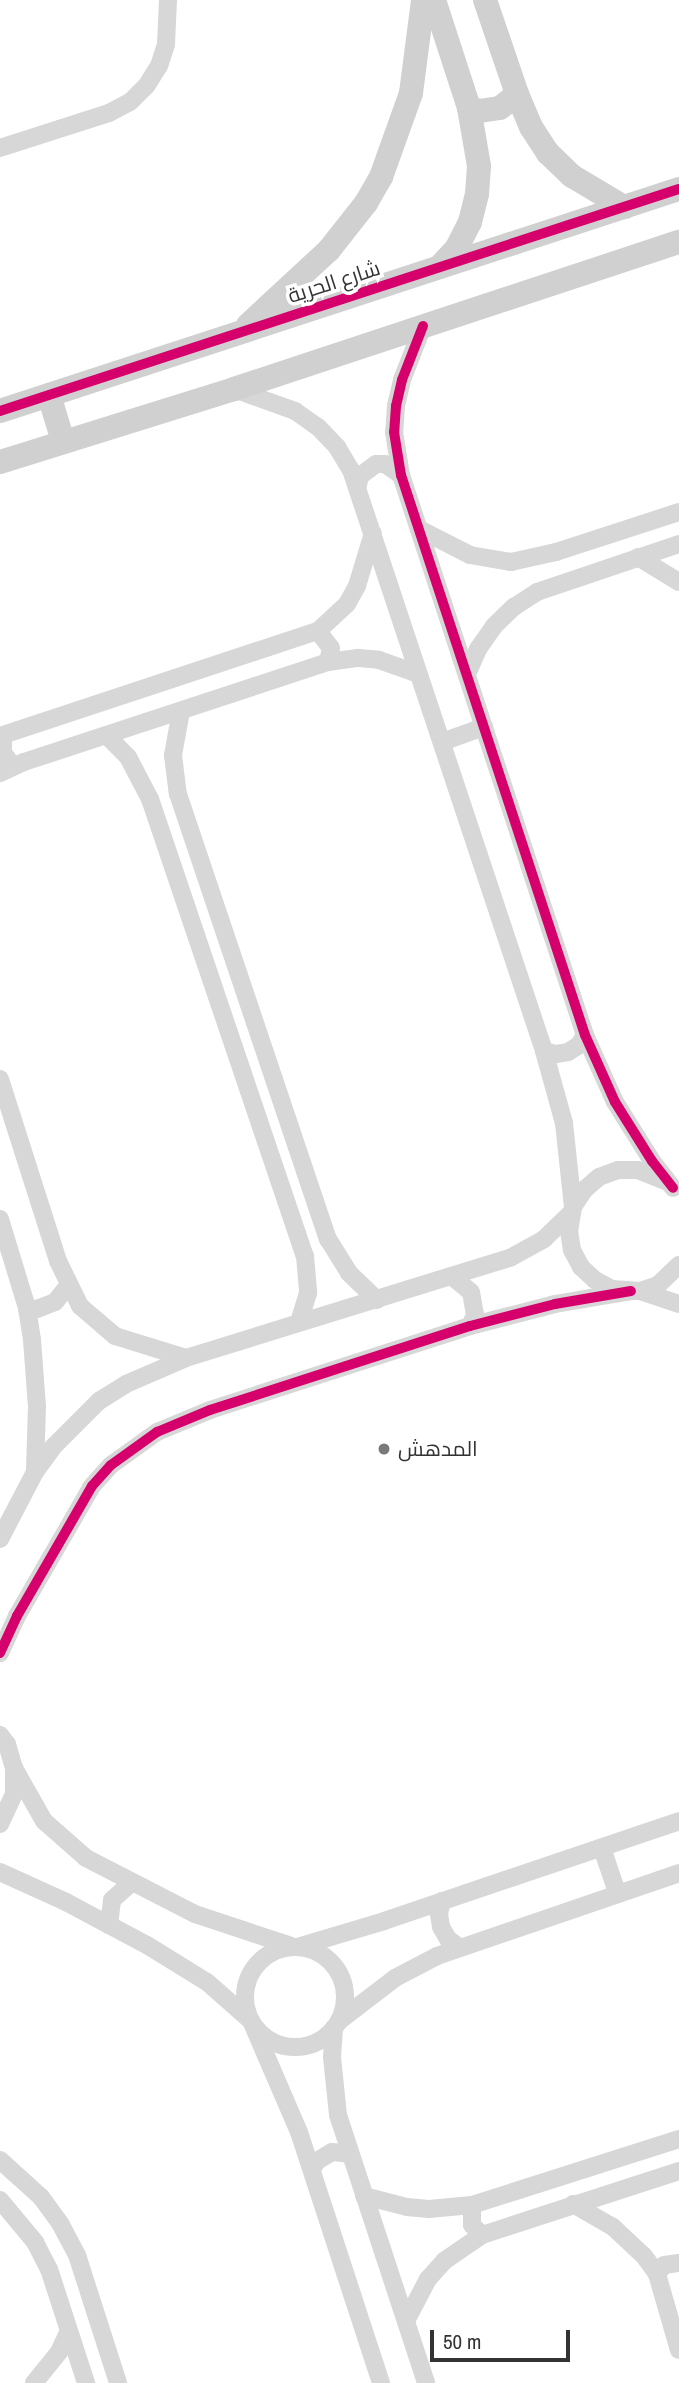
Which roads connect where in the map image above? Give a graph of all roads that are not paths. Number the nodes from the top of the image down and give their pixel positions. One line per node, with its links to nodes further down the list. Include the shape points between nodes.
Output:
1 (168, 0): 7 (street, via 168,33 159,65 130,102 109,113)
2 (423, 0): 13 (street, via 411,93 381,177 329,250)
3 (434, 0): 6 (street)
4 (485, 0): 5 (street)
5 (517, 94): 6 (street, via 490,111); 9 (street, via 548,153 572,176)
6 (469, 108): 11 (street, via 479,156 477,194 457,248)
7 (2, 145)
8 (679, 189): 9 (street, شارع الحرية)
9 (624, 207): 11 (street, شارع الحرية)
10 (679, 242): 12 (street)
11 (439, 267): 13 (street, شارع الحرية)
12 (423, 326): 14 (street); 19 (street, via 396,406 394,432)
13 (240, 332): 15 (street, شارع الحرية)
14 (234, 389): 17 (street); 20 (street, via 295,411 318,427 337,446)
15 (48, 395): 16 (street, شارع الحرية); 17 (street)
16 (0, 411)
17 (64, 441): 18 (street)
18 (0, 462)
19 (401, 475): 20 (street, via 386,464 376,464 360,476); 22 (street)
20 (358, 485): 23 (street)
21 (679, 512): 25 (street)
22 (419, 529): 25 (street, via 490,560 511,562); 32 (street)
23 (373, 533): 29 (street, via 347,604); 31 (street)
24 (679, 544): 26 (street)
25 (556, 552): 27 (street, via 556,568)
26 (638, 557): 27 (street); 28 (street)
27 (566, 580): 32 (street, via 514,607 494,626)
28 (679, 582)
29 (318, 631): 30 (street, via 331,648); 36 (street)
30 (328, 662): 31 (street, via 379,660); 33 (street)
31 (419, 674): 37 (street)
32 (467, 674): 34 (street)
33 (181, 711): 35 (street); 49 (street, via 173,755 178,794 328,1239 349,1273)
34 (484, 727): 37 (street); 39 (street)
35 (106, 735): 38 (street); 52 (street, via 128,757 150,799 305,1256 308,1293)
36 (1, 736): 38 (street)
37 (442, 742): 40 (street)
38 (7, 769)
39 (585, 1035): 40 (street, via 568,1052); 42 (street, via 615,1102)
40 (544, 1051): 43 (street, via 565,1133)
41 (0, 1079): 47 (street)
42 (676, 1191): 43 (street, via 657,1176 618,1170 599,1177 584,1190)
43 (572, 1210): 46 (street, via 559,1227 527,1250); 48 (street, via 570,1241 581,1267 603,1285)
44 (0, 1219): 51 (street)
45 (679, 1265): 48 (street, via 657,1285)
46 (453, 1277): 49 (street); 53 (street, via 471,1292 475,1315)
47 (68, 1286): 51 (street, via 55,1302); 54 (street, via 88,1314 115,1336)
48 (636, 1291): 50 (street); 53 (street, via 555,1304)
49 (377, 1300): 52 (street)
50 (679, 1304)
51 (27, 1308): 55 (street, via 36,1373)
52 (299, 1322): 54 (street)
53 (470, 1326): 57 (street, via 210,1410 132,1447 86,1494)
54 (186, 1358): 55 (street, via 99,1401)
55 (35, 1472): 56 (street)
56 (0, 1539)
57 (8, 1617): 58 (street)
58 (0, 1653)
59 (2, 1736): 60 (street)
60 (14, 1768): 62 (street, via 13,1794); 66 (street, via 28,1798 64,1841)
61 (679, 1821): 63 (street)
62 (0, 1824)
63 (602, 1848): 67 (street); 68 (street)
64 (0, 1872): 69 (street)
65 (679, 1873): 67 (street)
66 (130, 1884): 69 (street, via 112,1900); 70 (street, via 226,1927)
67 (617, 1892): 71 (street)
68 (442, 1901): 70 (street); 71 (street, via 442,1927)
69 (109, 1924): 72 (street, via 190,1971)
70 (294, 1947): 72 (street, via 268,1955 251,1972 245,2003); 73 (street, via 324,1956 342,1979 345,1993)
71 (459, 1947): 73 (street, via 395,1978)
72 (251, 2021): 73 (street, via 276,2044 292,2047 323,2039); 77 (street)
73 (337, 2024): 75 (street, via 333,2086)
74 (679, 2139): 82 (street)
75 (350, 2154): 77 (street, via 332,2152); 79 (street)
76 (0, 2160): 91 (street, via 41,2197 77,2255)
77 (312, 2169): 92 (street)
78 (679, 2171): 81 (street)
79 (364, 2196): 82 (street, via 429,2209); 86 (street)
80 (0, 2200): 87 (street, via 35,2242)
81 (573, 2204): 83 (street); 85 (street, via 630,2240)
82 (472, 2205): 83 (street, via 470,2218)
83 (482, 2235): 86 (street, via 444,2261 415,2299)
84 (679, 2263): 85 (street, via 664,2265)
85 (657, 2274): 88 (street)
86 (406, 2321): 93 (street)
87 (69, 2331): 89 (street, via 60,2352); 90 (street)
88 (679, 2350)
89 (34, 2383)
90 (86, 2383)
91 (118, 2383)
92 (380, 2383)
93 (426, 2383)

